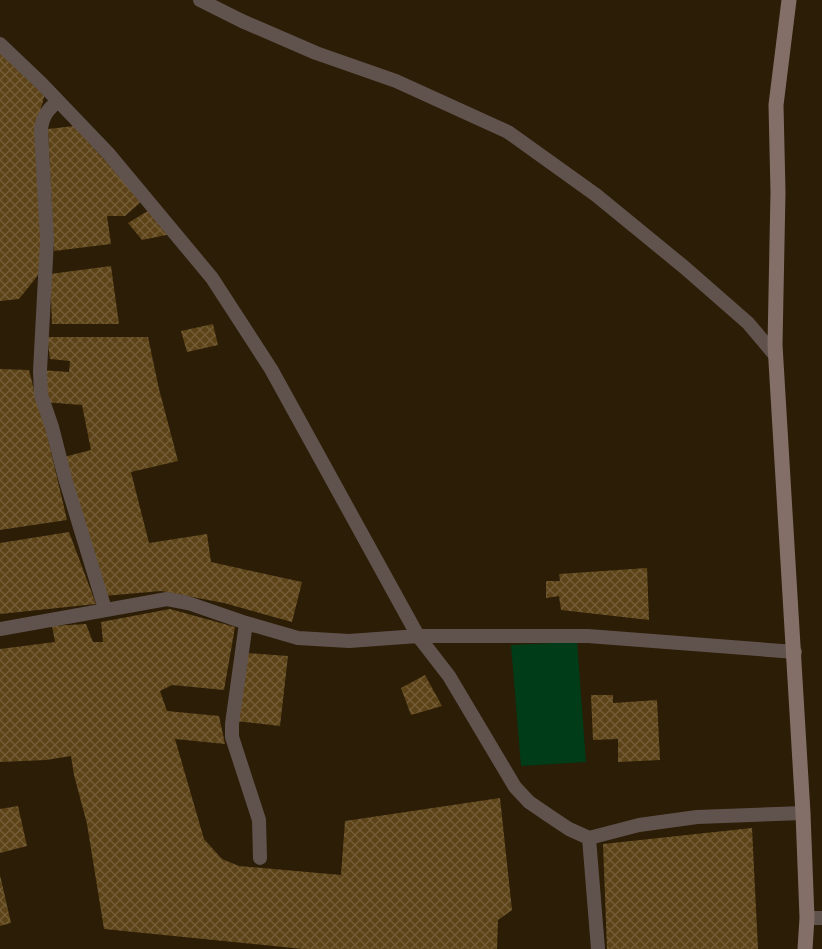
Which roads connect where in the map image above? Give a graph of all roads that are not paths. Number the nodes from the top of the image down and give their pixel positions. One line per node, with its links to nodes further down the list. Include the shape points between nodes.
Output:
1 (200, 0): 5 (street, via 316,53 396,81 508,132 596,196 684,267 748,323)
2 (789, 0): 5 (street, via 776,105)
3 (0, 44): 4 (street)
4 (58, 100): 6 (street, via 42,121 47,240 41,395); 9 (street, via 108,153 212,278 271,369)
5 (775, 355): 10 (street)
6 (104, 609): 7 (street, via 175,599); 8 (street)
7 (246, 623): 9 (street, via 298,638 349,641); 13 (street, via 232,737 259,820)
8 (0, 629)
9 (418, 636): 10 (street, via 588,636); 12 (street, via 449,676 515,787 529,802)
10 (794, 652): 11 (street)
11 (803, 814): 12 (street, via 697,817 639,825); 14 (street)
12 (588, 838): 15 (street)
13 (260, 858)
14 (815, 918): 16 (street)
15 (598, 949)
16 (805, 949)

